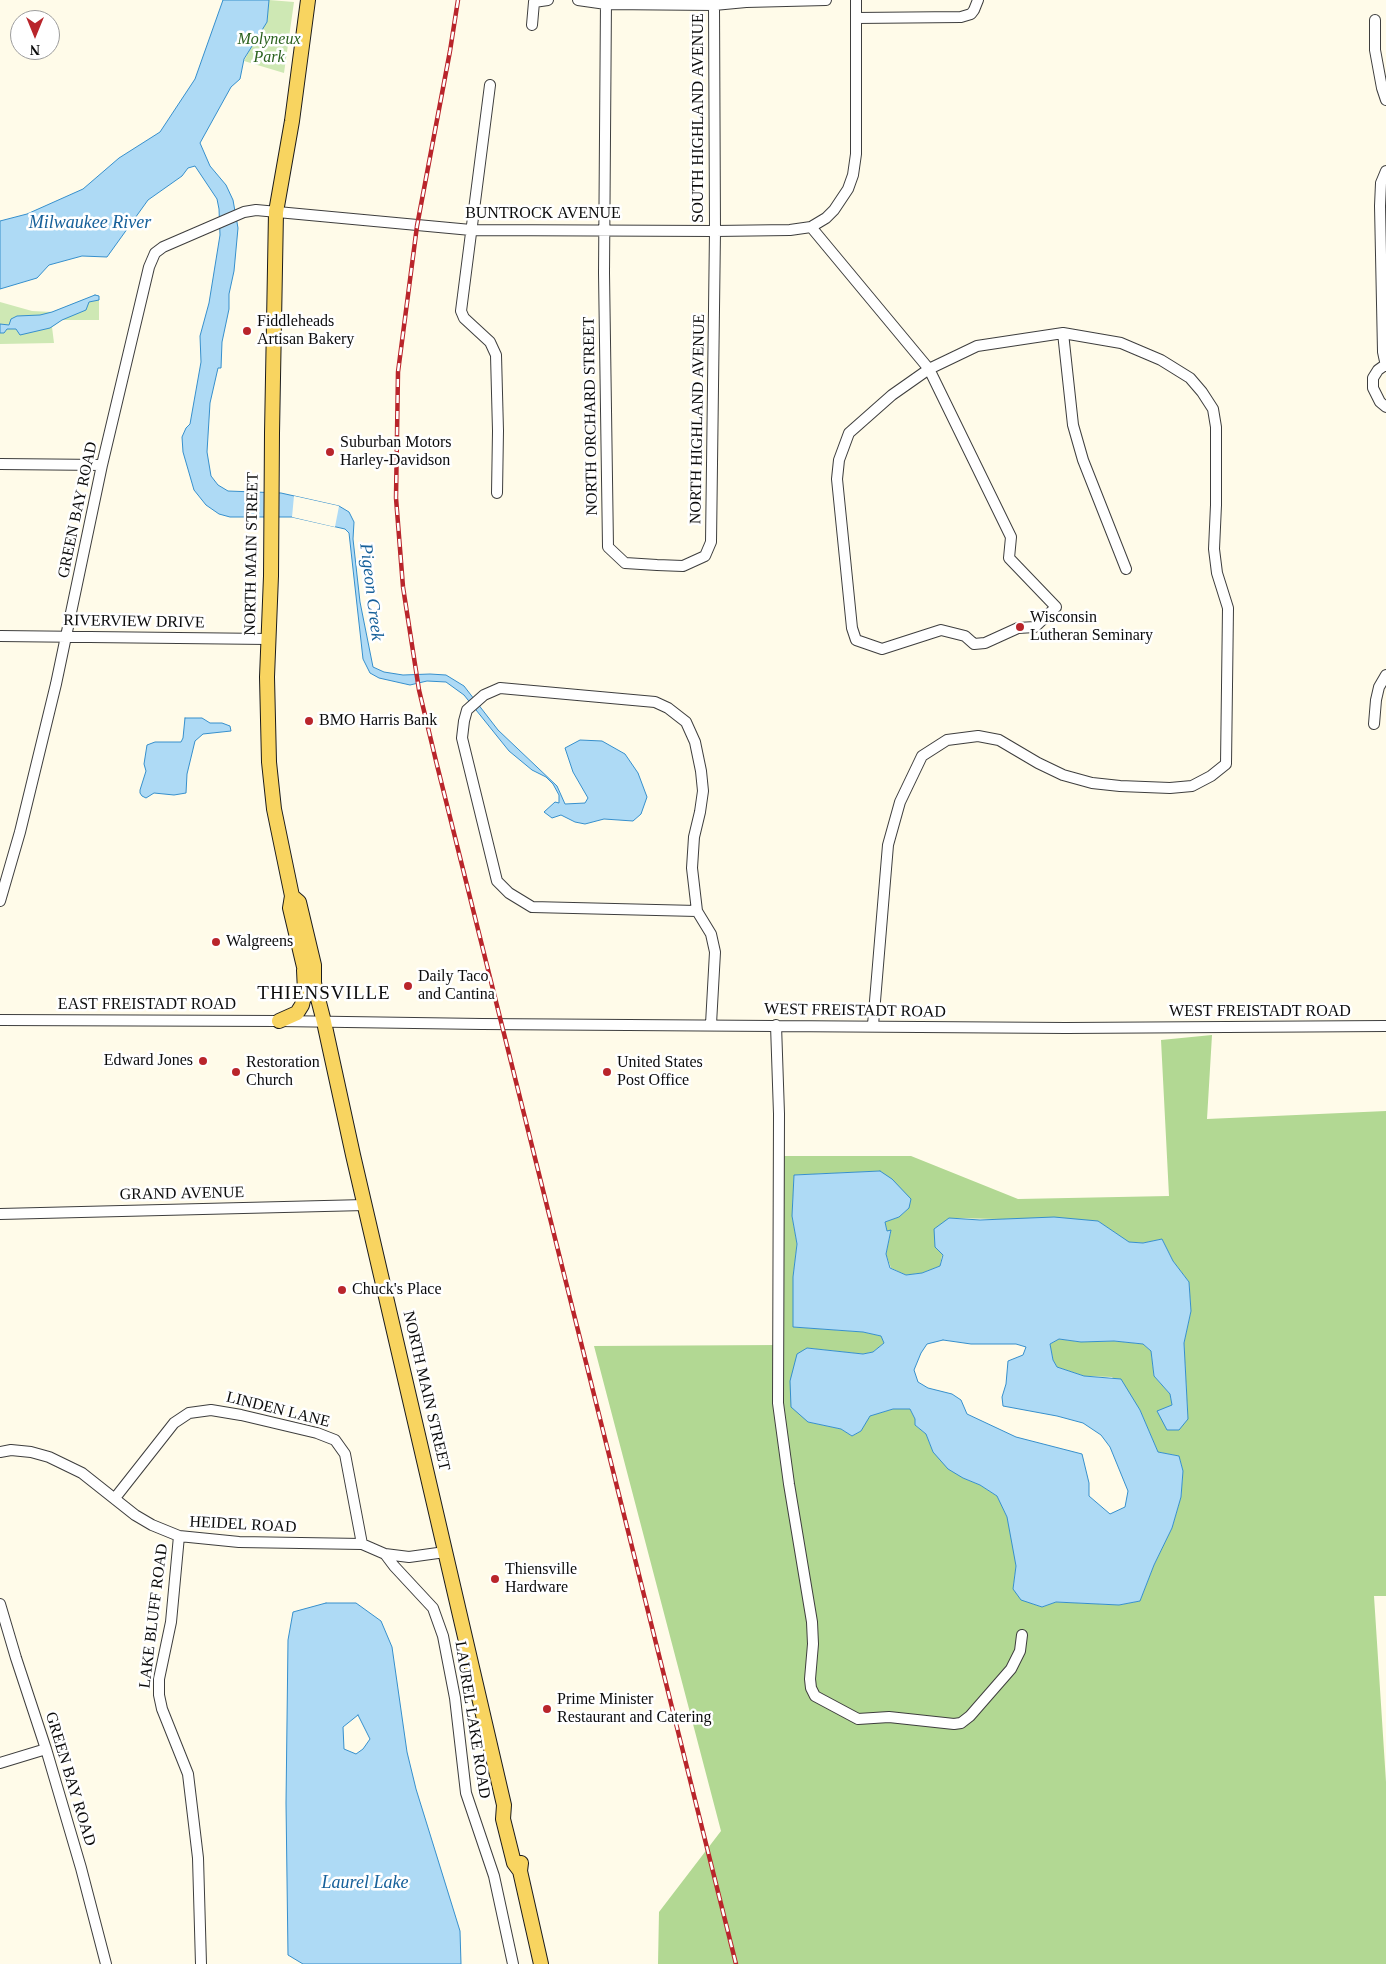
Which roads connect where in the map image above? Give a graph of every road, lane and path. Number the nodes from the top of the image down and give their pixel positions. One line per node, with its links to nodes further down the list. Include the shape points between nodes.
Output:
1 (308, 0): 15 (main road, NORTH MAIN STREET)
2 (548, 0): 11 (street, via 534,2)
3 (578, 0): 6 (street)
4 (826, 0): 7 (street)
5 (856, 0): 9 (street)
6 (606, 2): 7 (street); 17 (street, NORTH ORCHARD STREET)
7 (714, 5): 19 (street, SOUTH HIGHLAND AVENUE)
8 (976, 5): 9 (street, via 967,15 955,18)
9 (856, 18): 16 (street, via 856,154 853,175 834,210)
10 (1375, 20): 13 (street, via 1375,50)
11 (532, 25)
12 (490, 86): 18 (street)
13 (1386, 100)
14 (1386, 171): 21 (street, via 1381,183 1380,206 1383,352)
15 (276, 212): 18 (street, BUNTROCK AVENUE); 25 (street, GREEN BAY ROAD, via 256,210 237,215 163,246 152,257); 31 (main road, NORTH MAIN STREET)
16 (811, 228): 19 (street, BUNTROCK AVENUE); 22 (street)
17 (605, 229): 18 (street, BUNTROCK AVENUE); 19 (street, BUNTROCK AVENUE); 27 (street, NORTH ORCHARD STREET, via 608,547 625,563)
18 (472, 230): 26 (street, via 462,311 464,318 490,342 496,355)
19 (714, 231): 27 (street, NORTH HIGHLAND AVENUE, via 712,542 705,556 683,566)
20 (1063, 333): 22 (street, via 977,346); 28 (street, via 1073,425 1083,460); 44 (street, via 1121,343 1161,360 1190,378 1213,408 1217,453 1214,548 1217,573 1228,608 1226,764 1192,786 1170,788 1092,783 1063,775 999,740 978,736 947,740 922,756 900,802 888,845)
21 (1386, 365): 23 (street, via 1373,378 1373,388)
22 (929, 369): 22 (street, via 1011,537 1009,558 1056,607 1035,627 1018,628 985,643 974,644 965,636 941,630 882,649 856,640 852,628 837,479 839,460 849,433 892,395)
23 (1386, 407)
24 (0, 464): 25 (street)
25 (102, 466): 30 (street, GREEN BAY ROAD)
26 (496, 493)
27 (657, 566)
28 (1126, 569)
29 (0, 636): 30 (street, RIVERVIEW DRIVE)
30 (66, 636): 31 (street, RIVERVIEW DRIVE); 35 (street, GREEN BAY ROAD, via 20,832)
31 (268, 639): 34 (main road, NORTH MAIN STREET, via 269,762 274,809)
32 (1386, 675): 33 (street, via 1379,687)
33 (1374, 724)
34 (292, 896): 37 (main road, NORTH MAIN STREET, via 290,908); 38 (main road, NORTH MAIN STREET, via 299,902 314,965)
35 (0, 900)
36 (697, 911): 36 (street, via 532,907 509,893 497,881 462,738 467,710 484,695 500,688 655,702 686,722 695,742 703,791 692,868); 42 (street, via 711,934 715,952)
37 (304, 966): 38 (main road, NORTH MAIN STREET); 40 (main road, via 304,1002 297,1013)
38 (314, 984): 41 (main road, NORTH MAIN STREET)
39 (0, 1020): 40 (street, EAST FREISTADT ROAD)
40 (279, 1020): 41 (street, EAST FREISTADT ROAD)
41 (324, 1022): 42 (street, WEST FREISTADT ROAD); 46 (main road, NORTH MAIN STREET)
42 (711, 1024): 43 (street, WEST FREISTADT ROAD)
43 (776, 1025): 44 (street, WEST FREISTADT ROAD); 55 (street, via 779,1114 778,1403 812,1622 810,1679 815,1696 858,1719 889,1717 961,1723 1010,1669 1020,1651)
44 (874, 1025): 45 (street, WEST FREISTADT ROAD, via 1066,1028)
45 (1386, 1026)
46 (364, 1205): 47 (street, GRAND AVENUE); 52 (main road, NORTH MAIN STREET)
47 (0, 1214)
48 (0, 1452): 49 (street, HEIDEL ROAD, via 31,1452 49,1457 82,1473)
49 (115, 1498): 50 (street, HEIDEL ROAD, via 135,1515); 51 (street, LINDEN LANE, via 174,1423 189,1413 211,1410 241,1415 334,1440 345,1454)
50 (179, 1536): 51 (street, HEIDEL ROAD, via 239,1542); 59 (street, LAKE BLUFF ROAD, via 171,1622 159,1694 188,1774 198,1858)
51 (362, 1544): 53 (street, HEIDEL ROAD)
52 (445, 1552): 53 (street, HEIDEL ROAD, via 409,1557); 61 (main road, NORTH MAIN STREET, via 504,1806 503,1819 514,1863 520,1871)
53 (385, 1554): 60 (street, LAUREL LAKE ROAD, via 433,1608 443,1636 455,1698 466,1794 494,1876)
54 (0, 1604): 56 (street, GREEN BAY ROAD)
55 (1022, 1635)
56 (46, 1749): 57 (street); 58 (street, GREEN BAY ROAD)
57 (0, 1763)
58 (106, 1964)
59 (201, 1964)
60 (512, 1964)
61 (541, 1964)

